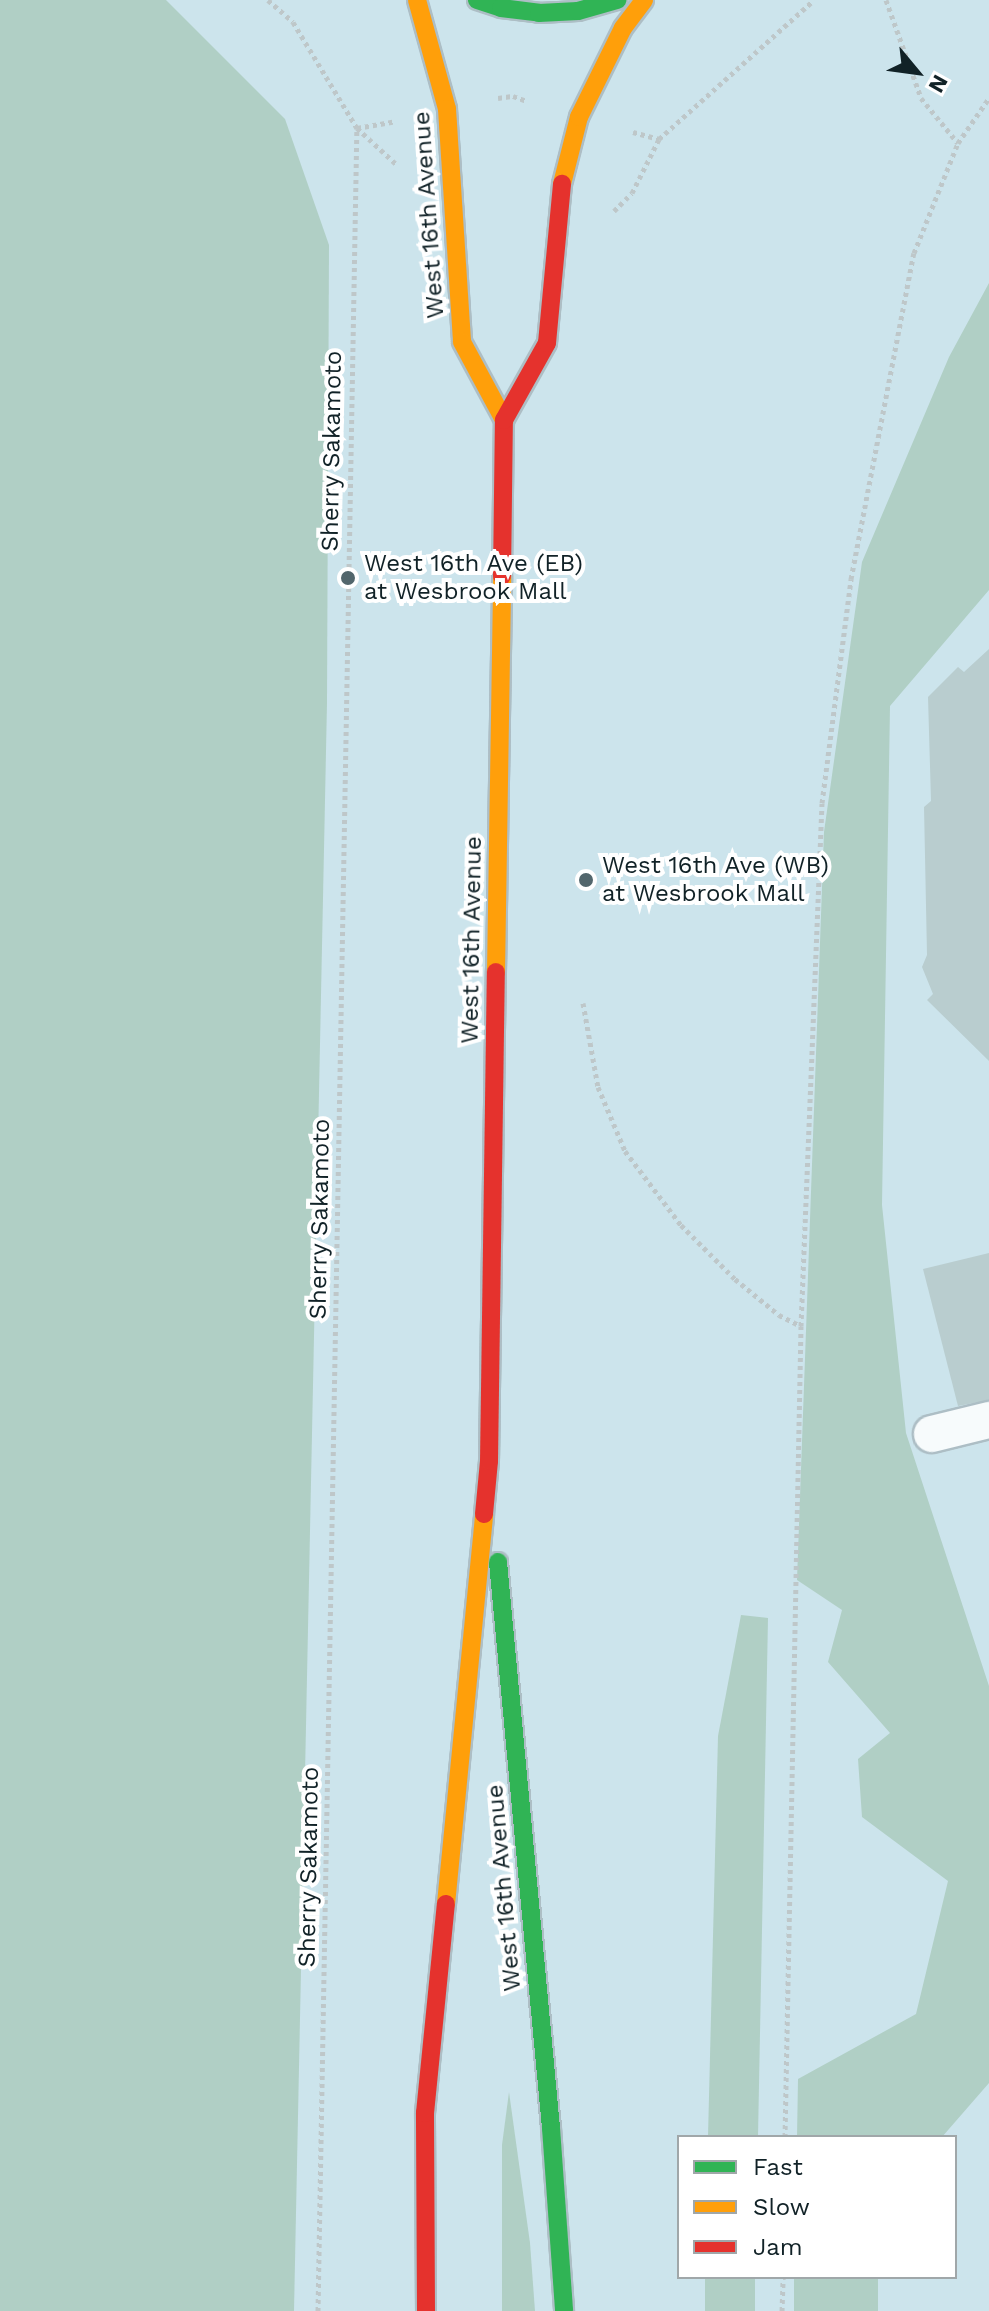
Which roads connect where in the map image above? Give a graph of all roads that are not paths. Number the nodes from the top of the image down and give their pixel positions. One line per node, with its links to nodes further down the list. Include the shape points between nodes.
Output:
1 (417, 0): 5 (main road, West 16th Avenue, via 447,109 462,342)
2 (477, 0): 3 (main road, via 539,13 578,11)
3 (617, 0)
4 (644, 0): 5 (main road, West 16th Avenue, via 623,28 579,117 558,200 547,343)
5 (504, 420): 8 (main road, West 16th Avenue)
6 (989, 1420): 7 (lane)
7 (932, 1434)
8 (489, 1461): 9 (main road, West 16th Avenue, via 425,2113); 10 (main road, West 16th Avenue)
9 (426, 2311)
10 (564, 2311)

